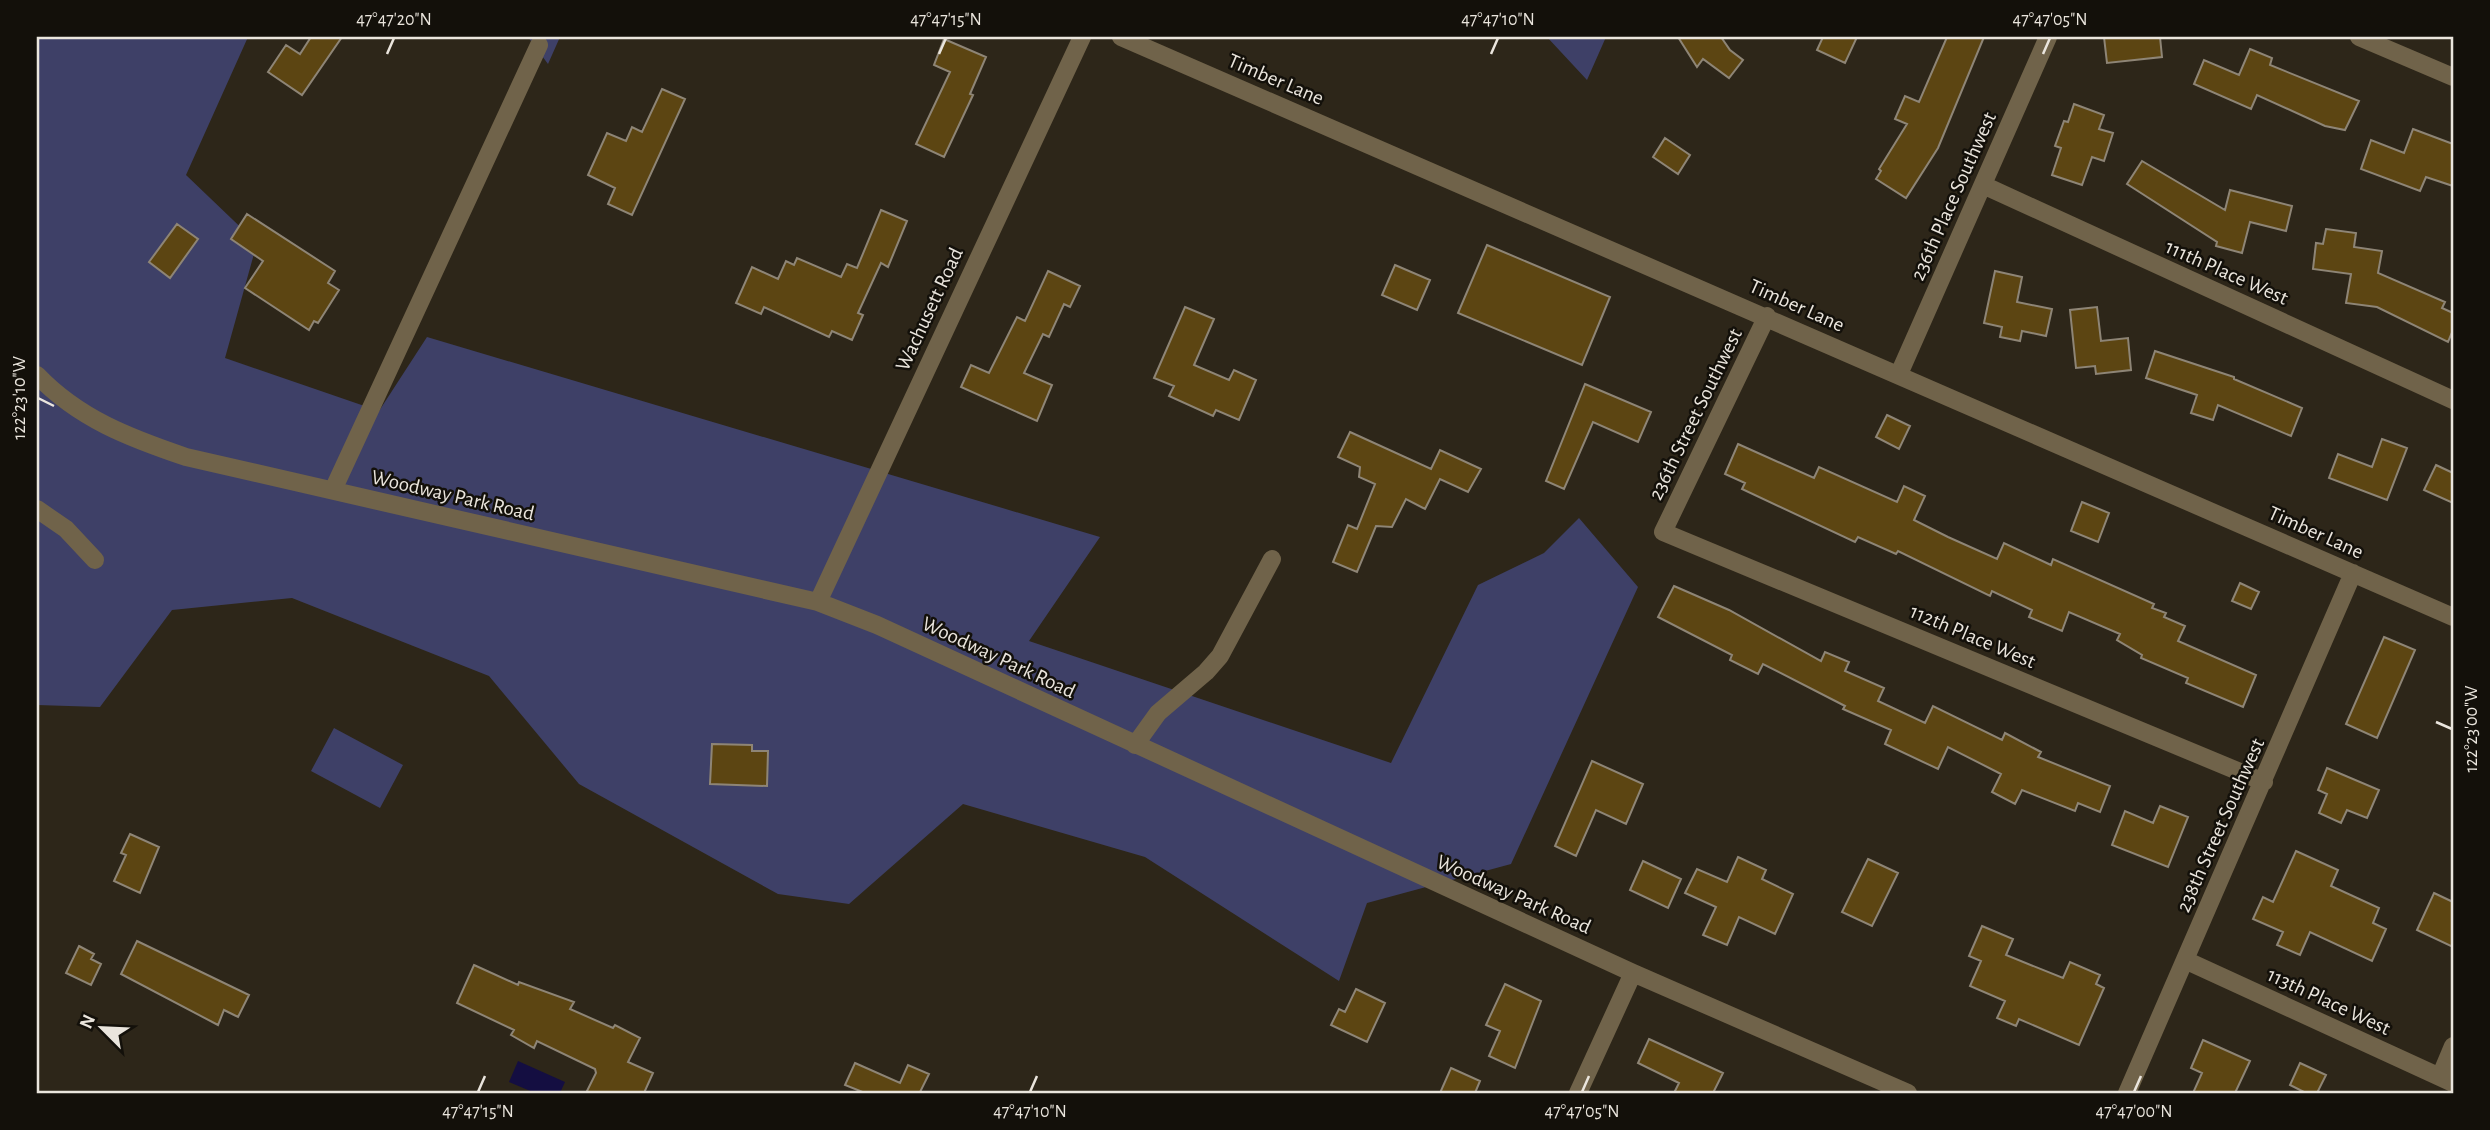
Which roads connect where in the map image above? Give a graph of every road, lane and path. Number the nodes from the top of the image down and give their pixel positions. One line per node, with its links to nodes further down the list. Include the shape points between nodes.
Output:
1 (1082, 37): 18 (street, Wachusett Road)
2 (1121, 37): 8 (street, Timber Lane)
3 (2048, 37): 7 (street, 236th Place Southwest)
4 (2359, 37): 6 (street)
5 (539, 45): 12 (street)
6 (2453, 77)
7 (1983, 185): 9 (street, 236th Place Southwest); 11 (street, 111th Place West)
8 (1767, 316): 9 (street, Timber Lane); 14 (street, 236th Street Southwest)
9 (1899, 374): 17 (street, Timber Lane)
10 (37, 375): 12 (street, Woodway Park Road, via 91,420 121,435 186,457)
11 (2453, 400)
12 (333, 490): 18 (street, Woodway Park Road)
13 (37, 509): 16 (street, via 66,529)
14 (1664, 532): 21 (street, 112th Place West)
15 (1272, 559): 20 (street, via 1220,656 1158,713)
16 (94, 560)
17 (2353, 573): 19 (street, Timber Lane); 21 (street, 238th Street Southwest)
18 (818, 601): 20 (street, Woodway Park Road)
19 (2453, 617)
20 (1135, 745): 23 (street, Woodway Park Road)
21 (2264, 782): 22 (street, 238th Street Southwest)
22 (2185, 961): 25 (street, 113th Place West); 28 (street, 238th Street Southwest)
23 (1633, 973): 26 (street); 27 (street, Woodway Park Road)
24 (2453, 1046): 25 (street)
25 (2446, 1080)
26 (1578, 1093)
27 (1908, 1093)
28 (2127, 1093)

